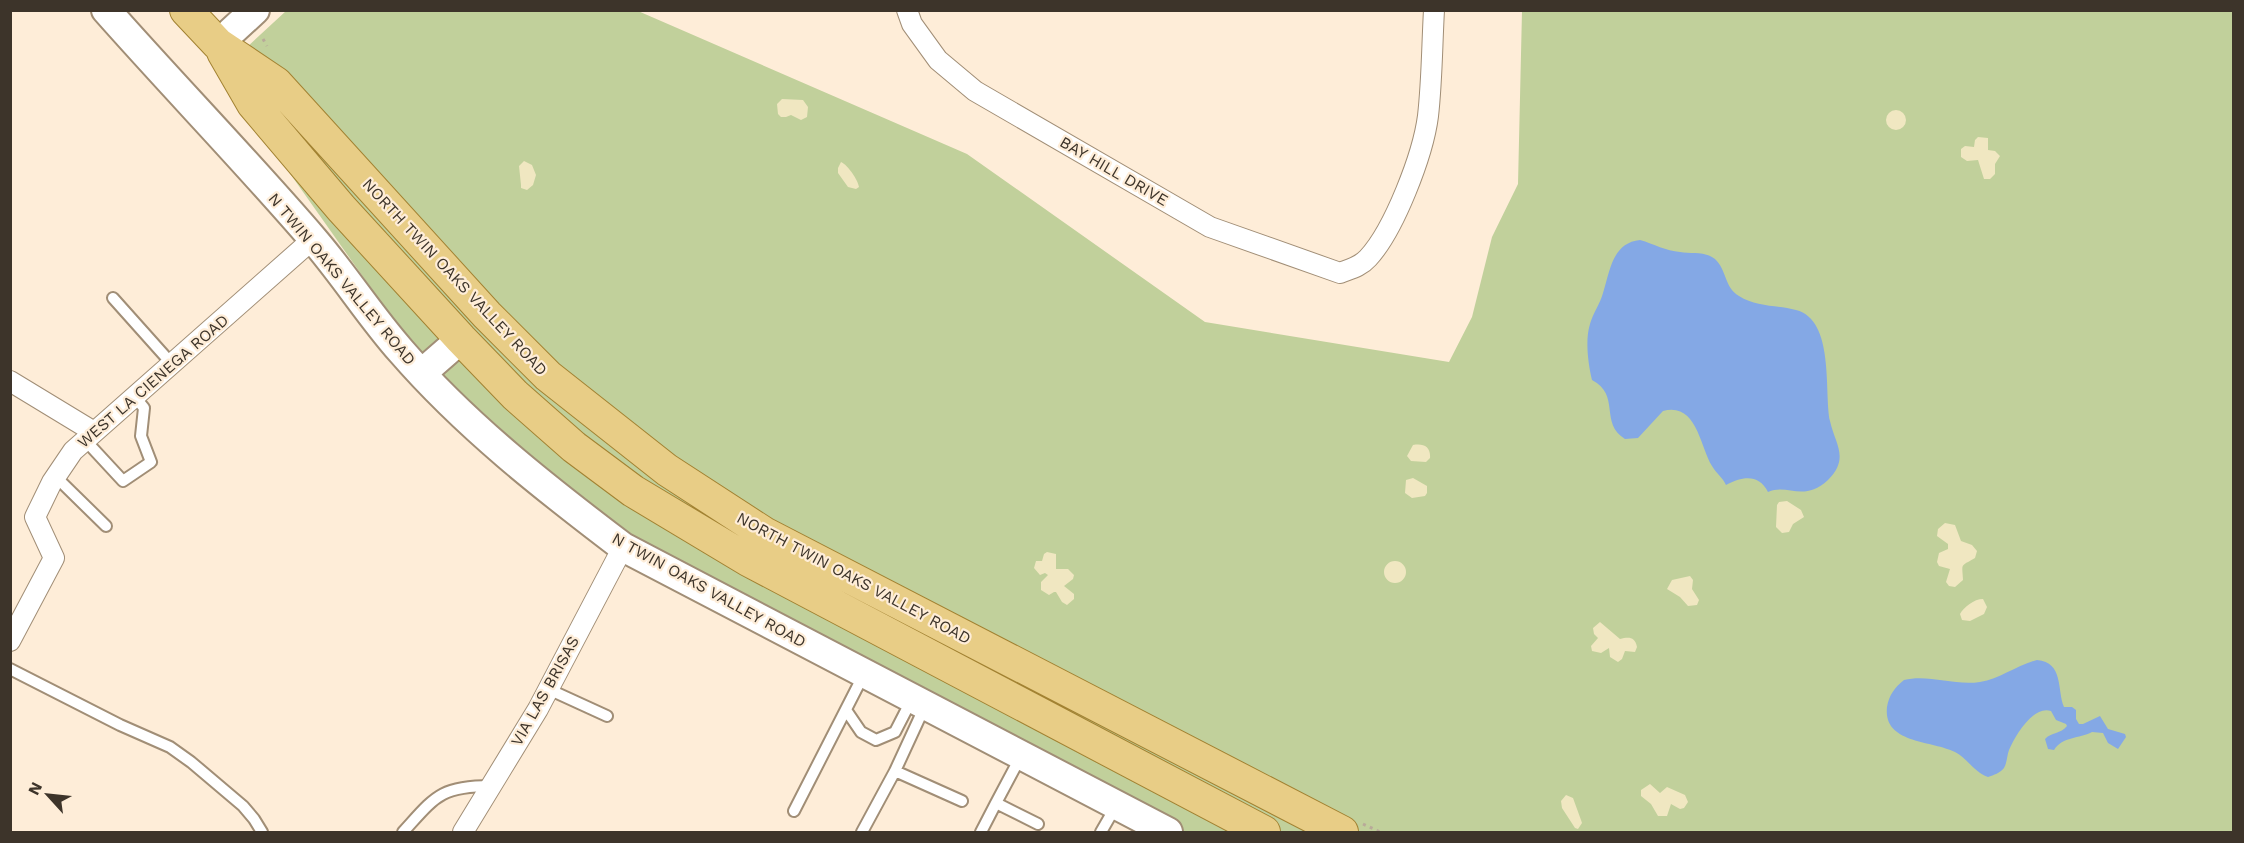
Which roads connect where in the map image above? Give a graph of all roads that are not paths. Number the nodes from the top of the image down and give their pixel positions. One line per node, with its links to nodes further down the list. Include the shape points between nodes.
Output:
1 (106, 10): 7 (street, N TWIN OAKS VALLEY ROAD)
2 (186, 10): 6 (main road, NORTH TWIN OAKS VALLEY ROAD)
3 (255, 10): 6 (street)
4 (907, 10): 5 (street, BAY HILL DRIVE, via 912,24 938,60 975,91 1210,227 1340,273 1368,258 1392,221 1418,161 1428,117)
5 (1434, 10)
6 (218, 44): 8 (main road, NORTH TWIN OAKS VALLEY ROAD, via 276,83); 10 (main road, NORTH TWIN OAKS VALLEY ROAD, via 253,104)
7 (313, 239): 11 (street, WEST LA CIENEGA ROAD); 12 (street, N TWIN OAKS VALLEY ROAD)
8 (424, 246): 10 (main road, via 427,274 456,306); 15 (main road, NORTH TWIN OAKS VALLEY ROAD, via 548,376)
9 (113, 297): 11 (lane)
10 (460, 339): 12 (street); 15 (main road, via 488,340 534,384); 43 (main road, NORTH TWIN OAKS VALLEY ROAD, via 574,447 633,491 748,560)
11 (172, 364): 14 (street, WEST LA CIENEGA ROAD)
12 (422, 373): 19 (street, N TWIN OAKS VALLEY ROAD, via 546,488)
13 (10, 381): 16 (street)
14 (135, 397): 16 (street, WEST LA CIENEGA ROAD); 16 (lane, via 144,408 141,436 152,462 123,481)
15 (586, 407): 35 (main road, NORTH TWIN OAKS VALLEY ROAD, via 668,470 764,533)
16 (90, 436): 17 (street, WEST LA CIENEGA ROAD, via 73,451)
17 (56, 477): 18 (lane); 20 (street, WEST LA CIENEGA ROAD, via 35,517 54,558)
18 (106, 526)
19 (623, 546): 22 (street, N TWIN OAKS VALLEY ROAD); 23 (street, VIA LAS BRISAS)
20 (10, 641)
21 (10, 669): 36 (lane, via 170,747 243,806)
22 (864, 674): 24 (street, N TWIN OAKS VALLEY ROAD); 25 (lane)
23 (548, 689): 26 (lane); 29 (street, VIA LAS BRISAS)
24 (919, 702): 25 (lane, via 895,732 876,740 861,732); 27 (street, N TWIN OAKS VALLEY ROAD); 28 (lane)
25 (846, 710): 32 (lane)
26 (607, 716)
27 (1021, 756): 31 (lane); 33 (street, N TWIN OAKS VALLEY ROAD)
28 (895, 771): 30 (lane); 39 (lane)
29 (491, 786): 37 (lane, via 464,786 445,792); 38 (street, VIA LAS BRISAS)
30 (962, 801)
31 (996, 803): 34 (lane); 40 (lane)
32 (794, 811)
33 (1130, 816): 41 (lane); 42 (street, N TWIN OAKS VALLEY ROAD)
34 (1038, 824)
35 (1352, 828)
36 (262, 832)
37 (403, 832)
38 (463, 832)
39 (862, 832)
40 (981, 832)
41 (1101, 832)
42 (1168, 832)
43 (1264, 832)

